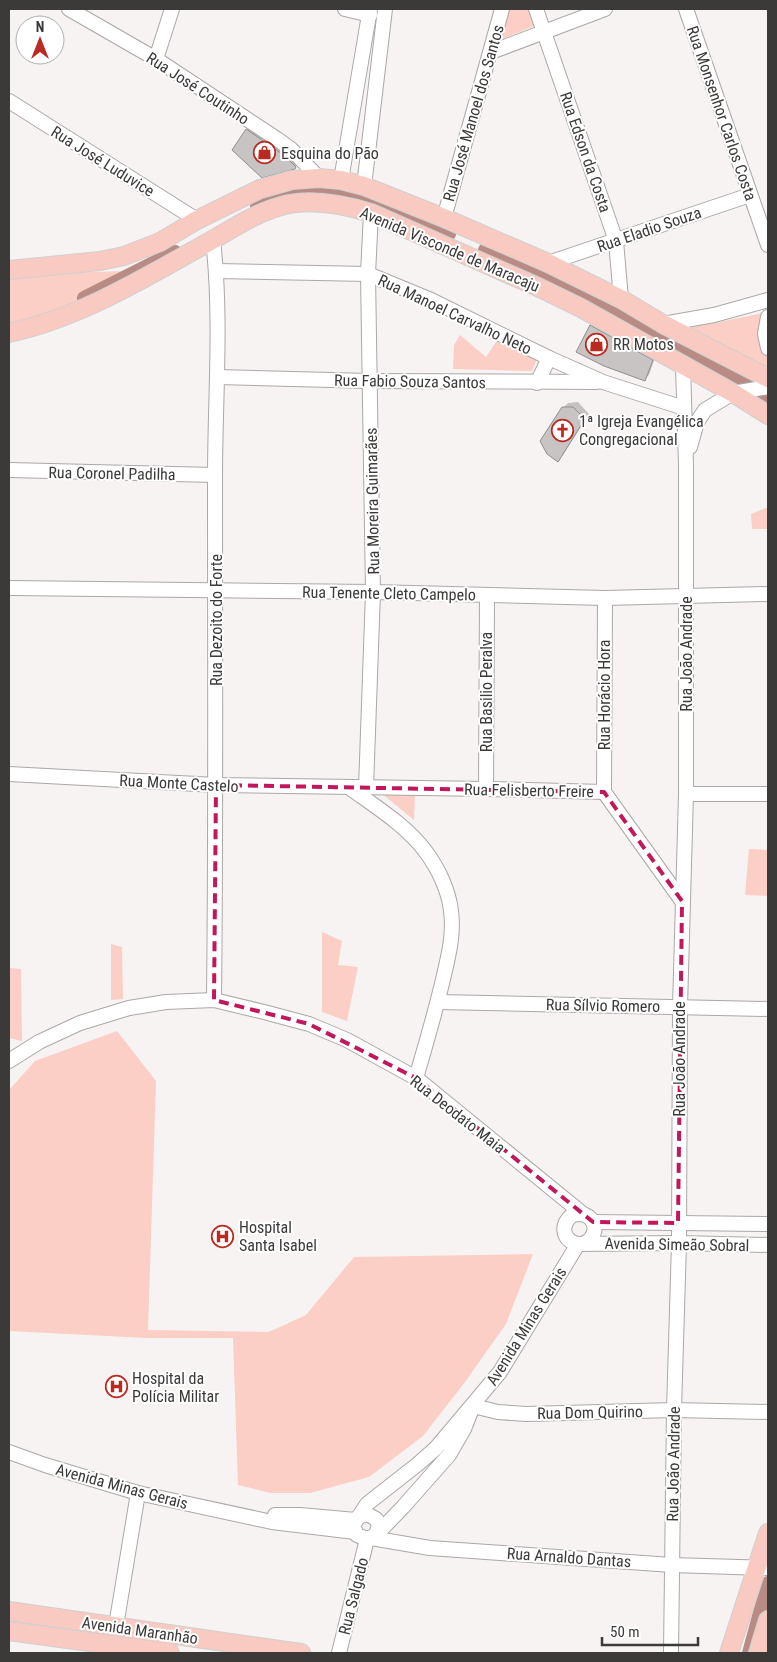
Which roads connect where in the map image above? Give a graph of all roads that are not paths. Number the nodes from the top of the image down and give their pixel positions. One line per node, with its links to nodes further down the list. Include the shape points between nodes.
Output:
1 (70, 9): 12 (street, Rua José Coutinho)
2 (172, 9): 12 (street)
3 (345, 9): 9 (street)
4 (385, 9): 16 (street)
5 (502, 9): 11 (street, Rua José Manoel dos Santos)
6 (536, 9): 10 (street, Rua Edson da Costa)
7 (605, 9): 10 (street)
8 (686, 9): 17 (street, Rua Monsenhor Carlos Costa)
9 (370, 12): 15 (street)
10 (545, 31): 11 (street); 23 (street, Rua Edson da Costa)
11 (491, 52): 19 (street, Rua José Manoel dos Santos)
12 (156, 59): 14 (street, Rua José Coutinho, via 277,139)
13 (9, 101): 20 (street, Rua José Luduvice)
14 (319, 178): 15 (main road, Avenida Visconde de Maracaju); 20 (main road, Avenida Visconde de Maracaju, via 292,180 260,189)
15 (341, 180): 16 (main road, Avenida Visconde de Maracaju)
16 (364, 186): 19 (main road, Avenida Visconde de Maracaju)
17 (750, 195): 23 (street, Rua Eladio Souza); 24 (street, Rua Monsenhor Carlos Costa)
18 (372, 213): 22 (main road, Avenida Visconde de Maracaju, via 317,202 287,205 251,218); 25 (main road, Avenida Visconde de Maracaju); 29 (street, Rua Moreira Guimarães)
19 (444, 218): 21 (main road, Avenida Visconde de Maracaju)
20 (198, 220): 27 (main road, Avenida Visconde de Maracaju, via 160,242 124,256)
21 (470, 230): 25 (main road); 26 (main road, Avenida Visconde de Maracaju)
22 (213, 240): 28 (street, Rua Dezoito do Forte); 34 (main road, Avenida Visconde de Maracaju, via 102,300 63,317)
23 (616, 241): 26 (street, Rua Eladio Souza); 30 (street, Rua Edson da Costa)
24 (768, 245)
25 (458, 251): 37 (main road, Avenida Visconde de Maracaju, via 581,308)
26 (548, 264): 30 (main road, Avenida Visconde de Maracaju)
27 (9, 270)
28 (216, 271): 29 (street, Rua Manoel Carvalho Neto); 38 (street, Rua Dezoito do Forte)
29 (368, 274): 36 (street, Rua Manoel Carvalho Neto, via 431,300); 40 (street, Rua Moreira Guimarães)
30 (621, 299): 33 (main road, Avenida Visconde de Maracaju)
31 (768, 300): 33 (street, via 714,315)
32 (768, 317): 35 (street, via 765,334)
33 (663, 324): 39 (main road, Avenida Visconde de Maracaju)
34 (9, 333)
35 (768, 348)
36 (549, 358): 41 (street, Rua Manoel Carvalho Neto); 42 (street, Rua Manoel Carvalho Neto)
37 (683, 366): 44 (main road, Avenida Visconde de Maracaju); 45 (street, Rua João Andrade)
38 (217, 378): 40 (street, Rua Fabio Souza Santos); 49 (street, Rua Dezoito do Forte)
39 (768, 378)
40 (370, 381): 42 (street, Rua Fabio Souza Santos); 52 (street, Rua Moreira Guimarães)
41 (603, 382): 42 (street, Rua Fabio Souza Santos); 45 (street, Rua Manoel Carvalho Neto)
42 (536, 383)
43 (768, 387): 44 (street)
44 (740, 392): 46 (main road, Avenida Visconde de Maracaju); 47 (street, Rua João Andrade, via 710,406 700,416)
45 (684, 408): 47 (street, Rua João Andrade)
46 (768, 415)
47 (686, 465): 55 (street, Rua João Andrade)
48 (9, 470): 49 (street, Rua Coronel Padilha)
49 (215, 475): 51 (street, Rua Dezoito do Forte)
50 (9, 588): 51 (street, Rua Tenente Cleto Campelo)
51 (216, 591): 52 (street, Rua Tenente Cleto Campelo); 58 (street, Rua Dezoito do Forte)
52 (373, 592): 54 (street, Rua Tenente Cleto Campelo); 60 (street, Rua Moreira Guimarães)
53 (768, 594): 55 (street, Rua Tenente Cleto Campelo)
54 (487, 595): 56 (street, Rua Tenente Cleto Campelo); 61 (street, Rua Basilio Peralva)
55 (686, 597): 56 (street, Rua Tenente Cleto Campelo); 63 (street, Rua João Andrade)
56 (605, 598): 62 (street, Rua Horácio Hora)
57 (9, 774): 58 (street, Rua Monte Castelo)
58 (216, 785): 59 (street, Rua Monte Castelo); 66 (street, Rua Dezoito do Forte)
59 (350, 788): 60 (street, Rua Felisberto Freire); 67 (street, via 412,836 433,863 448,895 451,941)
60 (366, 788): 61 (street, Rua Felisberto Freire)
61 (486, 789): 62 (street, Rua Felisberto Freire)
62 (604, 792): 65 (street, Rua Felisberto Freire)
63 (686, 794): 64 (street); 65 (street, Rua João Andrade)
64 (768, 794)
65 (682, 901): 68 (street, Rua João Andrade)
66 (214, 1000): 70 (street, Rua Deodato Maia, via 166,1002 109,1013 39,1042); 71 (street, Rua Deodato Maia, via 309,1024 347,1040)
67 (438, 1002): 68 (street, Rua Sílvio Romero); 71 (street)
68 (680, 1007): 69 (street, Rua Sílvio Romero); 73 (street, Rua João Andrade)
69 (768, 1009)
70 (9, 1060)
71 (416, 1078): 72 (street, Rua Deodato Maia)
72 (588, 1218): 73 (street, Avenida Simeão Sobral); 76 (street, via 594,1232 590,1240); 76 (street, via 571,1216 564,1226 567,1239)
73 (678, 1223): 74 (street, Avenida Simeão Sobral); 75 (street, Rua João Andrade)
74 (768, 1224)
75 (679, 1243): 76 (street, Avenida Simeão Sobral); 77 (street, Avenida Simeão Sobral); 79 (street, Rua João Andrade)
76 (581, 1244): 78 (street, Avenida Minas Gerais, via 500,1372)
77 (768, 1245)
78 (473, 1406): 79 (street, Rua Dom Quirino, via 526,1414); 83 (street, Avenida Minas Gerais, via 449,1455 403,1507); 83 (street, Avenida Minas Gerais, via 436,1448 373,1498)
79 (674, 1410): 80 (street, Rua Dom Quirino); 85 (street, Rua João Andrade)
80 (768, 1412)
81 (9, 1452): 82 (street, Avenida Minas Gerais)
82 (138, 1493): 83 (street, Avenida Minas Gerais, via 272,1522); 89 (street)
83 (364, 1530): 85 (street, Rua Arnaldo Dantas, via 430,1548); 94 (street, Rua Salgado)
84 (768, 1533): 86 (main road)
85 (672, 1565): 86 (street, Rua Arnaldo Dantas); 95 (street, Rua João Andrade)
86 (761, 1567): 96 (main road)
87 (9, 1610): 89 (main road, Avenida Maranhão)
88 (768, 1620): 97 (main road)
89 (116, 1626): 93 (main road, Avenida Maranhão)
90 (9, 1631): 91 (main road, Avenida Maranhão)
91 (116, 1649): 92 (main road, Avenida Maranhão)
92 (170, 1653)
93 (301, 1653)
94 (338, 1653)
95 (671, 1653)
96 (729, 1653)
97 (758, 1653)

